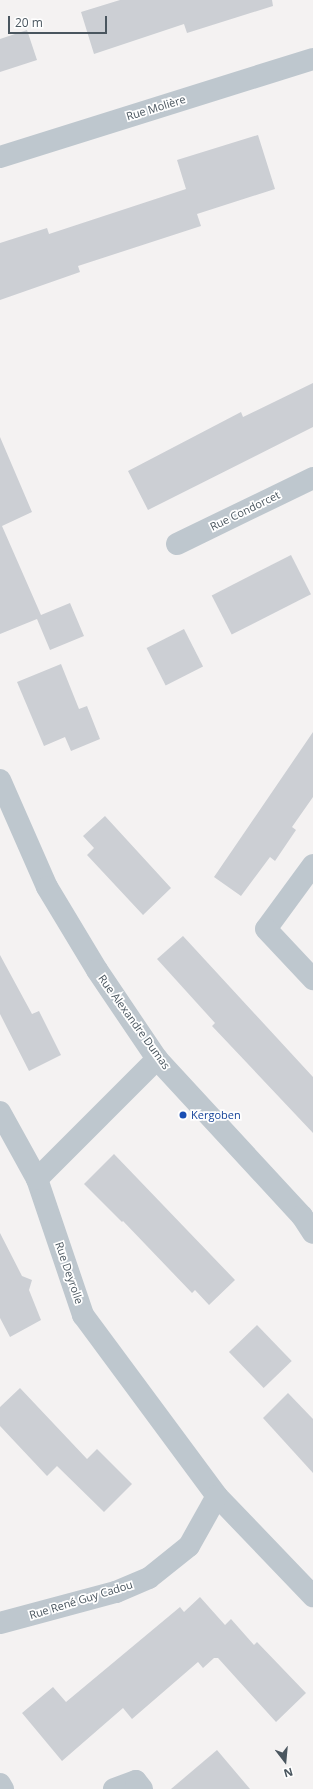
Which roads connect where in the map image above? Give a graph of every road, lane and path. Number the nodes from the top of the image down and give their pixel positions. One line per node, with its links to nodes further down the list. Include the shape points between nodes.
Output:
1 (313, 59): 2 (street, Rue Molière)
2 (0, 157)
3 (313, 478): 4 (street, Rue Condorcet)
4 (177, 544)
5 (0, 780): 8 (street, Rue Alexandre Dumas, via 47,887 97,970)
6 (313, 865): 7 (street, via 266,929)
7 (313, 979)
8 (157, 1059): 10 (street); 11 (street, Rue Alexandre Dumas)
9 (0, 1112): 10 (street, Rue Deyrolle)
10 (37, 1178): 12 (street, Rue Deyrolle, via 83,1316)
11 (309, 1219)
12 (218, 1496): 13 (street, Rue Deyrolle); 14 (street, Rue René Guy Cadou, via 189,1546 149,1578 116,1592)
13 (313, 1596)
14 (0, 1623)
15 (0, 1784): 16 (street)
16 (3, 1789)
17 (114, 1789): 18 (street, via 136,1781)
18 (142, 1789)

